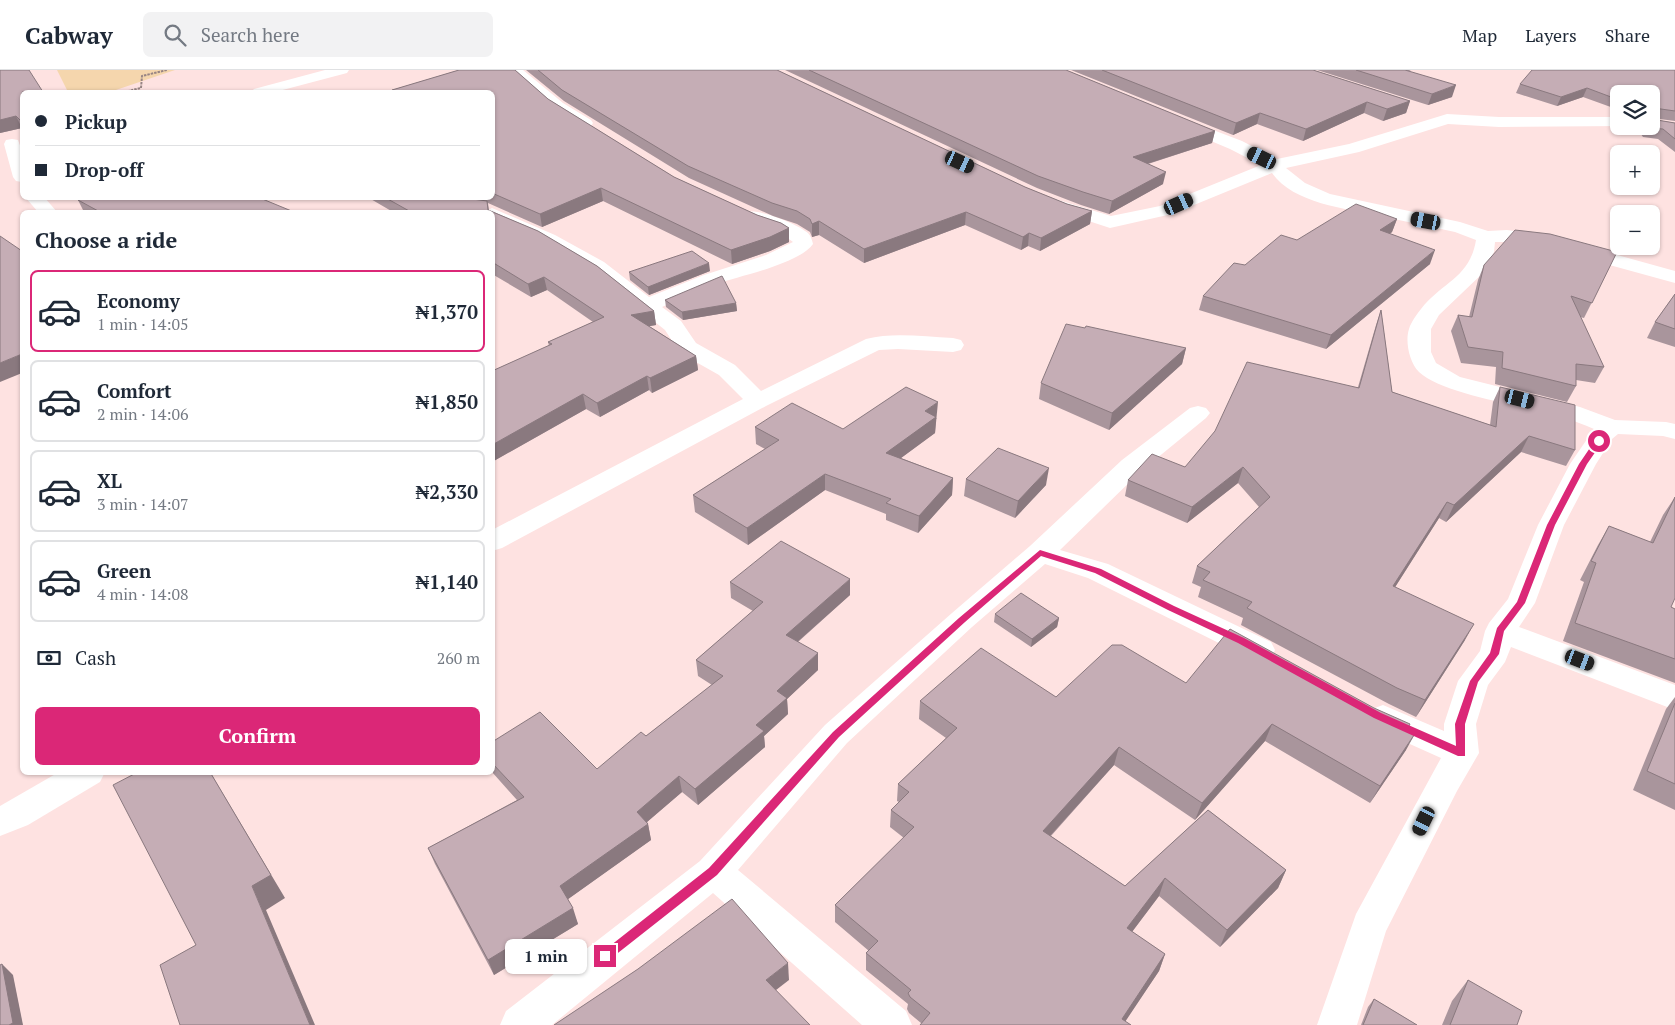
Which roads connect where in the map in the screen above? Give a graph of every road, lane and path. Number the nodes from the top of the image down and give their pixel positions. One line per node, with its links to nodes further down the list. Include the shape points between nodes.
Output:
1 (167, 70): 4 (path, via 142,76 141,88)
2 (342, 70): 5 (street)
3 (514, 70): 10 (street, via 558,106)
4 (132, 90)
5 (281, 90)
6 (1419, 110): 8 (street)
7 (1168, 118): 12 (street, via 1236,145)
8 (1447, 119): 9 (street); 12 (street, via 1353,148)
9 (1610, 122)
10 (598, 132)
11 (12, 144): 13 (street)
12 (1275, 165): 14 (street, via 1165,210 1110,222 1073,212); 19 (street, via 1283,176 1299,187 1324,198 1460,228)
13 (20, 170)
14 (1038, 197)
15 (37, 200): 16 (street)
16 (46, 210)
17 (742, 211): 21 (street, via 789,230 802,238 803,244 763,264 719,277)
18 (495, 214): 21 (street, via 597,266)
19 (1486, 237): 20 (street, via 1545,241); 25 (street, via 1477,268 1430,312 1420,329 1420,352 1427,367 1452,382 1572,412)
20 (1675, 277)
21 (648, 305): 23 (street, via 673,326 688,348 727,370)
22 (953, 345): 23 (street, via 874,344)
23 (758, 401): 27 (street)
24 (1198, 413): 28 (street, via 1131,466)
25 (1612, 427): 26 (street); 29 (street, via 1604,434 1566,494 1521,603)
26 (1675, 432)
27 (495, 540)
28 (1040, 553): 30 (street, via 1098,571); 36 (street, via 836,734)
29 (1500, 630): 31 (street); 33 (street, via 1494,654 1474,681 1460,724)
30 (1287, 665)
31 (1675, 698)
32 (1361, 706): 33 (street)
33 (1462, 753): 39 (street, via 1369,926)
34 (83, 775): 35 (street, via 16,815)
35 (0, 821)
36 (713, 872): 37 (street); 38 (street)
37 (520, 1025)
38 (892, 1025)
39 (1337, 1025)

